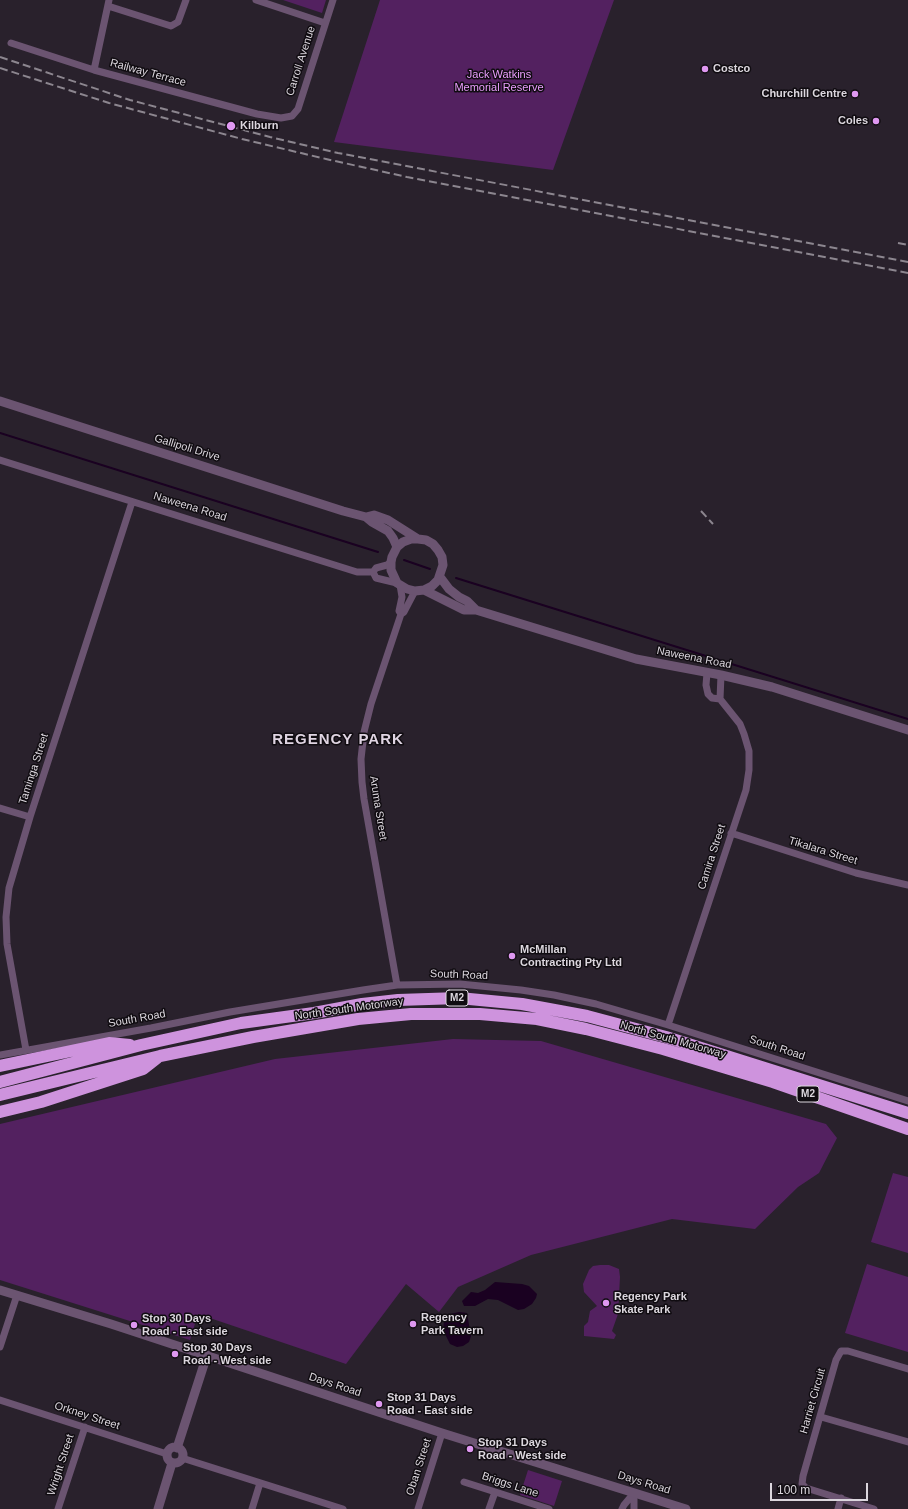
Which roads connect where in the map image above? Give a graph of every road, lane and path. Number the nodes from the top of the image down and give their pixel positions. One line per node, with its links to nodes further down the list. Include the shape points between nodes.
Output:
1 (186, 0): 4 (street, via 178,22 171,26)
2 (256, 0): 5 (street)
3 (332, 0): 5 (street, Carroll Avenue)
4 (109, 3): 7 (street)
5 (325, 23): 8 (street, Carroll Avenue, via 298,108 292,116)
6 (11, 43): 7 (street, Railway Terrace)
7 (94, 70): 8 (street, Railway Terrace, via 257,114)
8 (281, 118)
9 (0, 401): 12 (street, Gallipoli Drive)
10 (0, 460): 11 (street, Naweena Road)
11 (132, 502): 16 (street, Naweena Road, via 357,572); 27 (street, Taminga Street)
12 (366, 517): 13 (street, Gallipoli Drive, via 374,515 388,520); 14 (street, Gallipoli Drive, via 388,531)
13 (418, 539): 14 (street, via 411,539); 17 (street, via 426,540 438,550 443,565)
14 (397, 547): 15 (street)
15 (391, 562): 16 (street, via 376,568); 18 (street, via 391,570)
16 (373, 572): 18 (street, Naweena Road, via 376,578)
17 (440, 577): 19 (street, via 432,586); 20 (street, Naweena Road, via 448,589)
18 (399, 584): 19 (street, via 407,590); 21 (street, Aruma Street, via 402,597 399,611)
19 (420, 591): 20 (street, Naweena Road, via 464,610); 21 (street, Aruma Street)
20 (476, 610): 22 (street, Naweena Road, via 628,657)
21 (401, 614): 30 (street, Aruma Street, via 371,704 364,732 362,759 364,799)
22 (707, 673): 23 (street, Naweena Road); 24 (street, Camira Street, via 708,694)
23 (721, 675): 24 (street); 25 (street, Naweena Road, via 772,687)
24 (720, 700): 28 (street, Camira Street, via 740,724 749,751 746,790)
25 (908, 730)
26 (0, 808): 27 (street)
27 (30, 817): 33 (street, Taminga Street, via 9,888 6,917 7,944)
28 (731, 834): 29 (street, Tikalara Street, via 856,873); 31 (street, Camira Street)
29 (908, 885)
30 (397, 985): 31 (street, South Road, via 460,984 554,994); 33 (street, South Road, via 230,1012)
31 (668, 1025): 39 (street, South Road)
32 (141, 1045): 36 (highway, via 109,1043); 37 (highway, North South Motorway / M2); 41 (highway, North South Motorway / M2, via 241,1023 362,1004 459,998 514,1003 587,1016 666,1037)
33 (26, 1050): 34 (street, South Road)
34 (0, 1055)
35 (160, 1056): 38 (highway, North South Motorway / M2); 40 (highway, via 143,1069 41,1102); 42 (highway, North South Motorway / M2, via 366,1018 411,1014 480,1014 530,1019 586,1029 663,1049 773,1082)
36 (0, 1066)
37 (0, 1082)
38 (0, 1095)
39 (908, 1101)
40 (0, 1112)
41 (908, 1113)
42 (908, 1129)
43 (0, 1290): 44 (street, Days Road)
44 (17, 1296): 45 (street); 46 (street, Days Road)
45 (0, 1348)
46 (207, 1355): 51 (street, Days Road); 53 (street)
47 (908, 1369): 49 (street, Harriet Circuit, via 848,1351 840,1351)
48 (0, 1400): 50 (street, Orkney Street)
49 (821, 1417): 52 (street); 61 (street, Harriet Circuit, via 802,1484 806,1488)
50 (85, 1427): 54 (street, Orkney Street); 62 (street, Wright Street)
51 (442, 1433): 60 (street, Days Road); 66 (street, Oban Street)
52 (908, 1442)
53 (178, 1448): 54 (street, via 171,1448); 55 (street)
54 (167, 1454): 56 (street)
55 (182, 1458): 56 (street, via 177,1463); 58 (street)
56 (172, 1463): 63 (street)
57 (464, 1482): 59 (street, Briggs Lane)
58 (260, 1483): 64 (street); 65 (street)
59 (495, 1492): 67 (street); 68 (street, Briggs Lane)
60 (634, 1493): 69 (street); 70 (street); 71 (street, Days Road)
61 (841, 1498): 72 (street); 73 (street, Harriet Circuit)
62 (58, 1509)
63 (158, 1509)
64 (252, 1509)
65 (343, 1509)
66 (418, 1509)
67 (489, 1509)
68 (549, 1509)
69 (622, 1509)
70 (634, 1509)
71 (686, 1509)
72 (838, 1509)
73 (874, 1509)

